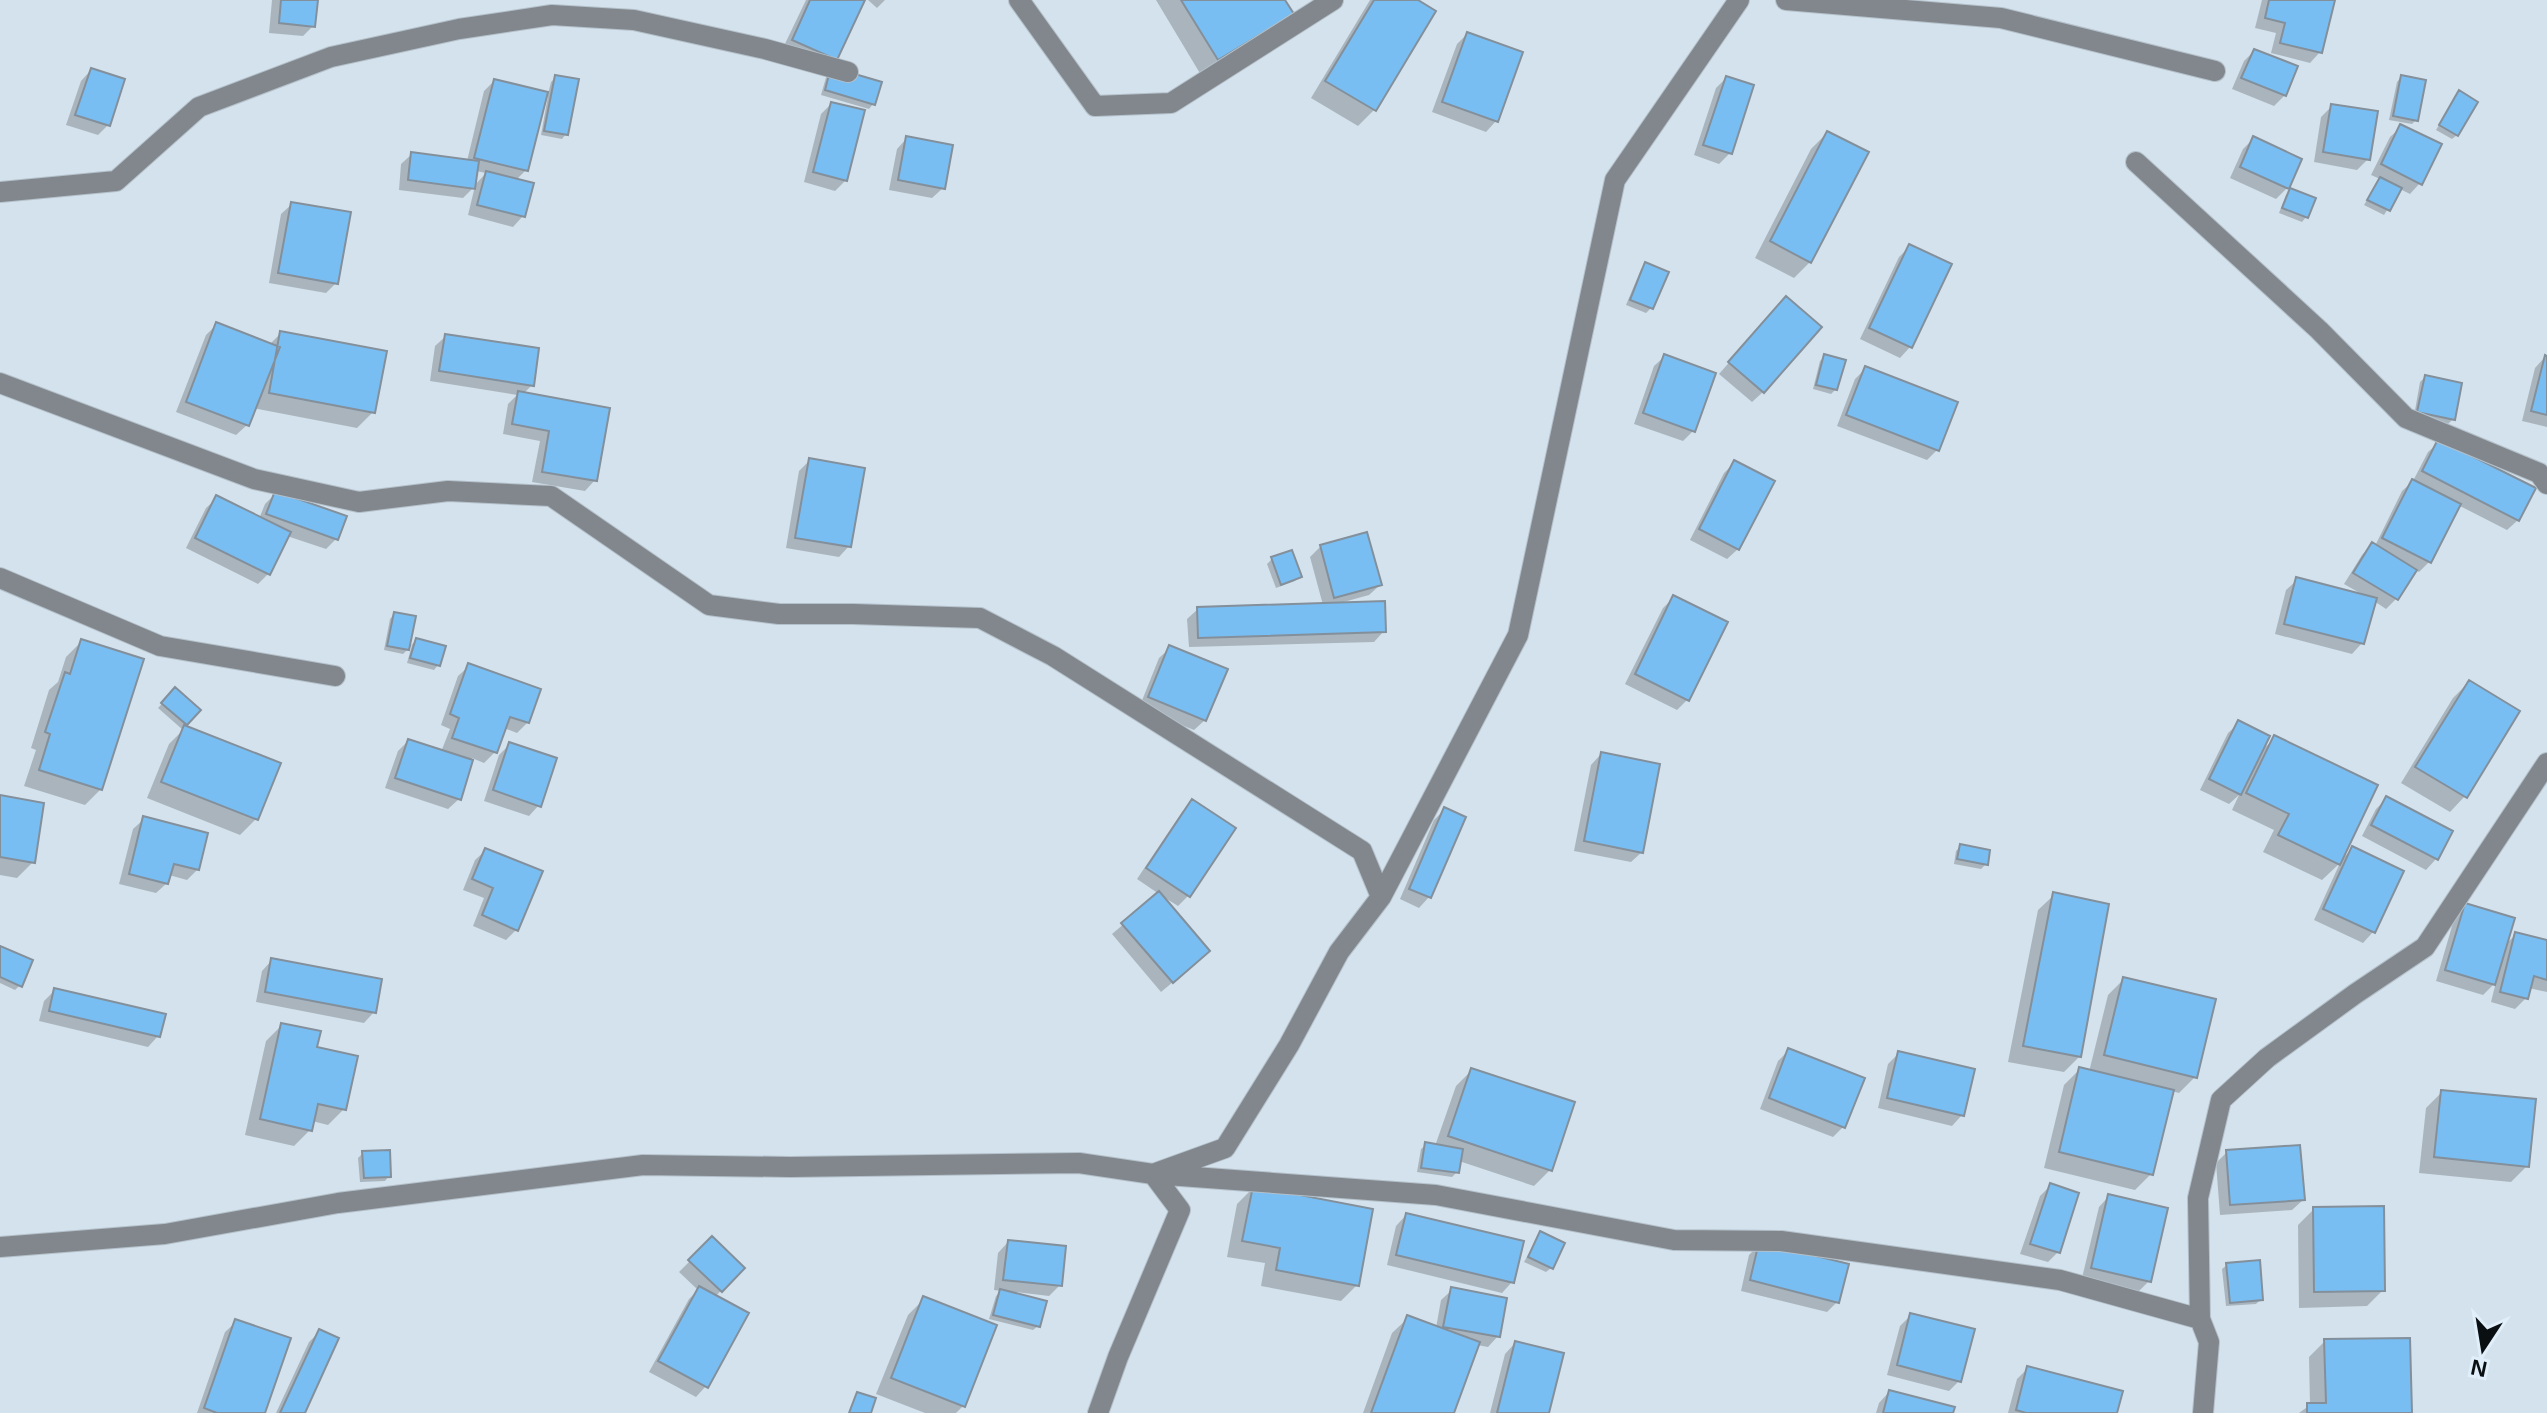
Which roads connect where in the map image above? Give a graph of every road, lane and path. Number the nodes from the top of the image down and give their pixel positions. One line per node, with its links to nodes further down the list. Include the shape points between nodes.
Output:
1 (1019, 0): 2 (street, via 1095,106 1171,103)
2 (1333, 0)
3 (1739, 0): 14 (street, via 1615,180 1518,635)
4 (1786, 0): 5 (street, via 2001,18)
5 (2215, 71)
6 (848, 72): 8 (street, via 634,20 552,15 331,57 199,107 116,181)
7 (2136, 162): 10 (street, via 2406,418 2539,473)
8 (0, 192)
9 (0, 383): 14 (street, via 254,479 359,502 448,491 551,496 709,605 779,614 980,618 1053,656 1362,851)
10 (2547, 484)
11 (0, 578): 12 (street, via 160,646)
12 (335, 676)
13 (2547, 763): 17 (street, via 2425,947 2267,1058 2221,1100 2198,1198)
14 (1381, 897): 15 (street, via 1339,952 1225,1148)
15 (1153, 1174): 16 (street, via 1079,1163 643,1165 338,1203 165,1234); 17 (street, via 1436,1195 1674,1240 1781,1241 2060,1280); 18 (street, via 1180,1210)
16 (0, 1247)
17 (2200, 1319): 19 (street, via 2209,1342)
18 (1098, 1413)
19 (2203, 1413)

